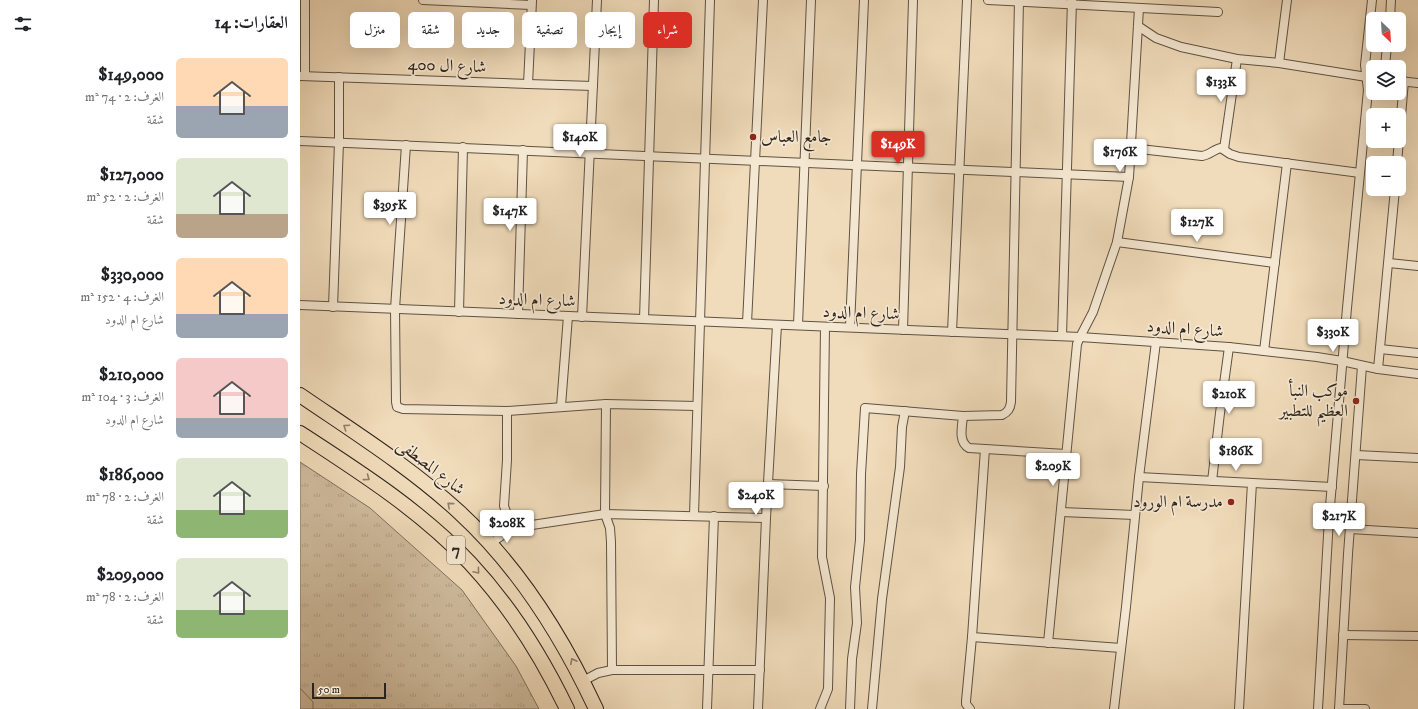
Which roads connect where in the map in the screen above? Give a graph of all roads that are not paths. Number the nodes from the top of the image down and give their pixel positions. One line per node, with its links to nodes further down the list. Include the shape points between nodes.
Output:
1 (305, 0): 27 (street)
2 (423, 0): 15 (street)
3 (597, 0): 33 (street)
4 (654, 0): 44 (street)
5 (710, 0): 46 (street)
6 (763, 0): 47 (street)
7 (811, 0): 48 (street)
8 (864, 0): 50 (street)
9 (914, 0): 51 (street)
10 (967, 0): 52 (street)
11 (988, 0): 16 (street)
12 (1287, 0): 25 (street)
13 (1372, 0): 26 (street)
14 (1391, 0): 22 (street)
15 (465, 1): 17 (street)
16 (1019, 1): 18 (street); 53 (street)
17 (532, 2): 32 (street)
18 (1072, 2): 19 (street); 55 (street)
19 (1123, 3): 20 (street)
20 (1139, 8): 21 (street); 23 (street)
21 (1218, 12)
22 (1390, 12)
23 (1138, 26): 24 (street, via 1156,38 1181,47); 40 (street)
24 (1237, 59): 25 (street); 41 (street)
25 (1279, 63): 29 (street)
26 (1366, 64)
27 (303, 76): 28 (street, شارع ال 400)
28 (339, 77): 32 (street, شارع ال 400); 37 (street)
29 (1366, 77)
30 (1406, 82): 31 (street)
31 (1418, 83)
32 (528, 84): 33 (street, شارع ال 400)
33 (593, 86): 43 (street)
34 (1367, 100): 54 (street)
35 (1401, 100): 45 (street)
36 (300, 141): 37 (street)
37 (339, 142): 38 (street); 63 (street)
38 (406, 145): 39 (street); 64 (street)
39 (462, 147): 42 (street); 65 (street)
40 (1131, 148): 41 (street, via 1202,156); 56 (street)
41 (1224, 149): 49 (street, via 1239,157)
42 (523, 150): 43 (street); 66 (street)
43 (590, 153): 44 (street); 68 (street)
44 (649, 156): 46 (street); 69 (street)
45 (1397, 156)
46 (705, 158): 47 (street); 70 (street)
47 (755, 161): 48 (street); 71 (street)
48 (805, 163): 50 (street); 73 (street)
49 (1287, 163): 54 (street); 59 (street)
50 (857, 165): 51 (street); 75 (street)
51 (908, 167): 52 (street); 76 (street)
52 (959, 170): 53 (street); 77 (street)
53 (1016, 172): 55 (street); 78 (street)
54 (1360, 173): 86 (street)
55 (1066, 174): 56 (street); 79 (street)
56 (1129, 177): 58 (street)
57 (1394, 196): 60 (street)
58 (1117, 242): 59 (street); 80 (street, via 1093,312)
59 (1275, 263): 84 (street)
60 (1389, 263): 61 (street); 83 (street)
61 (1418, 266)
62 (300, 305): 63 (street, شارع ام الدود)
63 (334, 307): 64 (street, شارع ام الدود)
64 (395, 309): 65 (street, شارع ام الدود); 94 (street, via 397,407)
65 (459, 312): 66 (street, شارع ام الدود)
66 (518, 314): 67 (street, شارع ام الدود)
67 (568, 316): 68 (street, شارع ام الدود); 92 (street)
68 (582, 317): 69 (street, شارع ام الدود)
69 (644, 319): 70 (street, شارع ام الدود)
70 (700, 322): 71 (street, شارع ام الدود); 93 (street)
71 (747, 323): 72 (street, شارع ام الدود)
72 (777, 325): 73 (street, شارع ام الدود); 105 (street)
73 (798, 325): 74 (street, شارع ام الدود)
74 (825, 326): 75 (street, شارع ام الدود); 106 (street)
75 (850, 328): 76 (street, شارع ام الدود)
76 (903, 330): 77 (street, شارع ام الدود)
77 (952, 332): 78 (street, شارع ام الدود)
78 (1013, 334): 79 (street, شارع ام الدود); 96 (street, via 1010,408 1002,415)
79 (1062, 336): 80 (street, شارع ام الدود)
80 (1080, 337): 81 (street, شارع ام الدود); 99 (street, via 1076,350)
81 (1156, 342): 82 (street, شارع ام الدود); 102 (street)
82 (1229, 347): 84 (street, شارع ام الدود); 103 (street)
83 (1380, 349): 85 (street); 88 (street)
84 (1264, 351): 86 (street, شارع ام الدود)
85 (1418, 353)
86 (1342, 361): 87 (street, شارع ام الدود); 107 (street)
87 (1362, 366): 88 (street, شارع ام الدود); 100 (street)
88 (1378, 369): 89 (street, شارع ام الدود)
89 (1418, 374)
90 (300, 395): 117 (highway, شارع المصطفى / 7, one-way to 90, via 459,512 426,484)
91 (606, 404): 92 (street); 93 (street); 109 (street)
92 (561, 406): 94 (street)
93 (697, 406): 110 (street)
94 (507, 411): 114 (street, via 504,506)
95 (905, 411): 96 (street); 132 (street, via 865,408); 133 (street, via 882,599)
96 (963, 416): 98 (street, via 963,443 969,448)
97 (300, 433): 127 (highway, 7, one-way to 127, via 408,507 470,563 524,633)
98 (985, 449): 99 (street); 120 (street)
99 (1066, 454): 108 (street)
100 (1356, 455): 101 (street); 115 (street)
101 (1418, 458)
102 (1139, 477): 103 (street); 111 (street)
103 (1212, 481): 104 (street)
104 (1252, 483): 107 (street); 136 (street)
105 (768, 484): 106 (street); 113 (street)
106 (824, 486): 131 (street, via 822,557 830,598 828,688)
107 (1332, 487): 137 (street)
108 (1061, 512): 111 (street); 121 (street)
109 (605, 514): 110 (street); 114 (street); 123 (street, via 611,542)
110 (694, 515): 112 (street)
111 (1135, 515): 122 (street)
112 (714, 516): 113 (street); 124 (street)
113 (766, 518): 125 (street)
114 (512, 528): 117 (street)
115 (1350, 529): 116 (street); 118 (street)
116 (1418, 533)
117 (490, 544): 126 (highway, شارع المصطفى / 7, one-way to 117, via 546,615 521,580)
118 (1343, 635): 119 (street); 138 (street)
119 (1418, 636)
120 (972, 637): 121 (street); 134 (street, via 966,701)
121 (1048, 643): 122 (street)
122 (1121, 648): 135 (street)
123 (612, 670): 124 (street); 126 (street)
124 (708, 670): 125 (street); 129 (street)
125 (760, 670): 130 (street)
126 (583, 680): 128 (highway, شارع المصطفى / 7)
127 (568, 709)
128 (596, 709)
129 (707, 709)
130 (758, 709)
131 (820, 709)
132 (850, 709)
133 (872, 709)
134 (970, 709)
135 (1114, 709)
136 (1239, 709)
137 (1318, 709)
138 (1339, 709): 139 (street)
139 (1365, 709)

